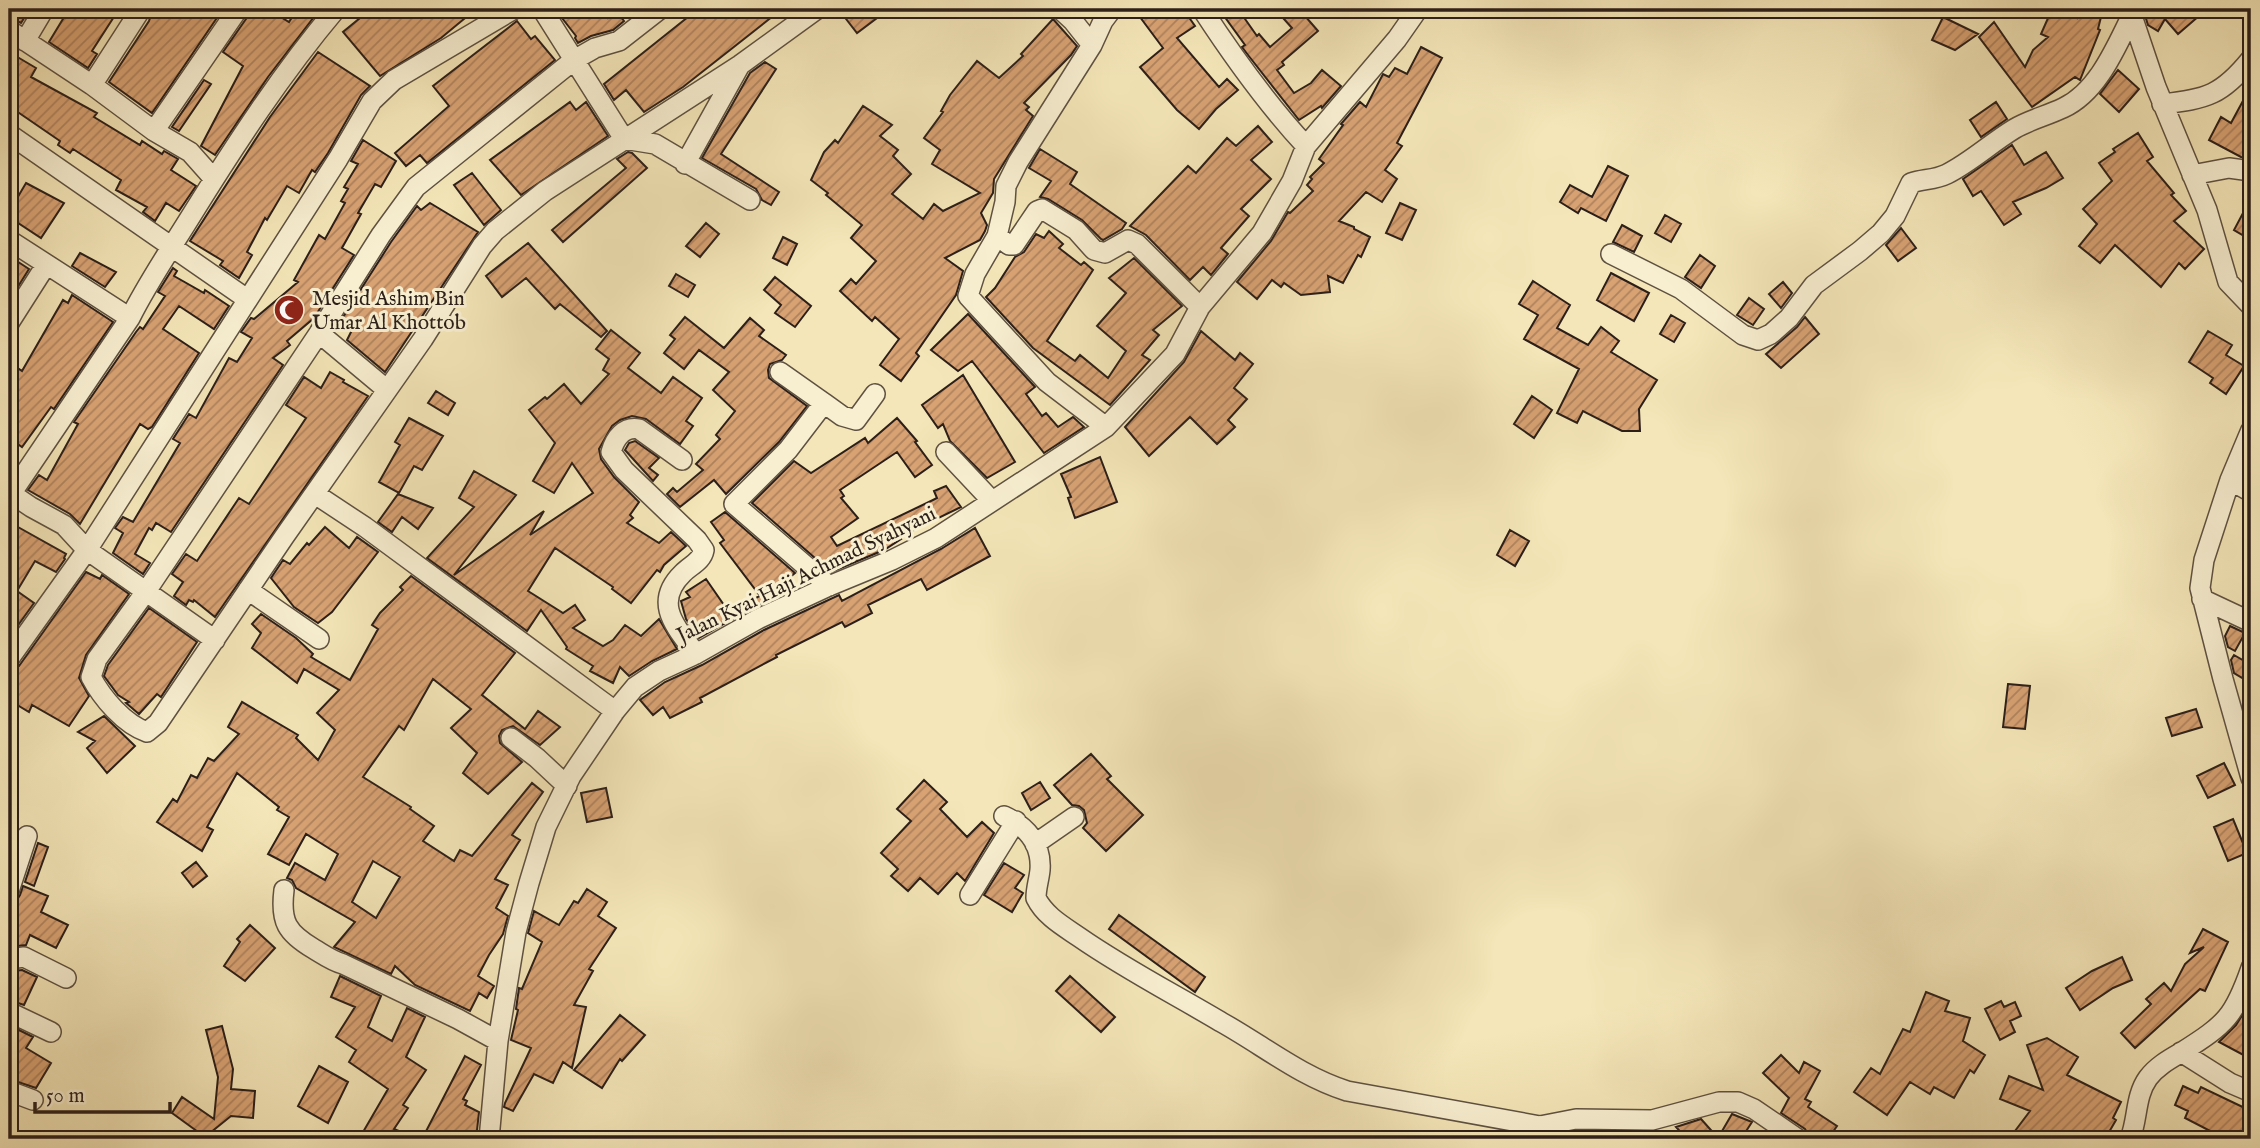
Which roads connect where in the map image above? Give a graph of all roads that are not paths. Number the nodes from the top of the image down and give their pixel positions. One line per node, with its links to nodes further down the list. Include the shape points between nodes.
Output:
1 (44, 9): 14 (street)
2 (141, 9): 19 (street)
3 (238, 9): 21 (street)
4 (336, 9): 28 (street)
5 (514, 9): 35 (street, via 394,80 372,101)
6 (541, 9): 17 (street)
7 (660, 9): 17 (street, via 619,41)
8 (817, 9): 18 (street)
9 (1060, 9): 15 (street)
10 (1112, 9): 15 (street)
11 (1202, 9): 24 (street, via 1240,68)
12 (1418, 9): 24 (street, Jalan Kyai Haji Achmad Syahyani)
13 (2130, 12): 20 (street); 33 (street, via 2113,53 2082,93 2064,108 2015,128 1948,174 1912,183 1881,233 1814,285 1789,318 1765,339 1752,340 1681,289)
14 (17, 36): 19 (street)
15 (1092, 45): 30 (street, via 1006,186)
16 (2251, 59): 20 (street, via 2221,90)
17 (574, 60): 23 (street); 40 (street, via 416,187)
18 (740, 65): 23 (street); 25 (street)
19 (92, 85): 21 (street)
20 (2162, 104): 27 (street)
21 (154, 131): 28 (street, via 190,152)
22 (9, 134): 32 (street)
23 (624, 139): 25 (street, via 655,145); 42 (street, via 545,191 495,231)
24 (1306, 146): 37 (street, Jalan Kyai Haji Achmad Syahyani, via 1262,233)
25 (685, 164): 29 (street)
26 (2251, 171): 27 (street, via 2229,168)
27 (2192, 175): 36 (street, via 2228,282)
28 (214, 178): 32 (street)
29 (750, 200)
30 (997, 236): 37 (street, via 1014,245 1042,209 1076,230 1094,250 1105,253 1128,240 1137,244); 45 (street, via 968,296 1047,382)
31 (9, 240): 34 (street)
32 (172, 247): 35 (street); 38 (street)
33 (1611, 254)
34 (46, 265): 38 (street); 39 (street)
35 (247, 299): 54 (street)
36 (2251, 306)
37 (1200, 307): 45 (street, Jalan Kyai Haji Achmad Syahyani, via 1175,354)
38 (131, 318): 51 (street)
39 (9, 323)
40 (319, 333): 42 (street); 56 (street)
41 (780, 372): 44 (street)
42 (386, 389): 52 (street)
43 (875, 394): 44 (street, via 856,421)
44 (824, 403): 55 (street, via 788,450 734,504)
45 (1106, 427): 53 (street, Jalan Kyai Haji Achmad Syahyani)
46 (2251, 430): 49 (street)
47 (946, 452): 53 (street)
48 (682, 460): 62 (street, via 632,428 619,436 611,452 704,550 701,559 674,584 667,601 672,620)
49 (2230, 480): 50 (street); 58 (street, via 2200,576)
50 (2251, 492)
51 (10, 494): 54 (street, via 64,525)
52 (315, 495): 57 (street); 64 (street)
53 (992, 501): 55 (street, Jalan Kyai Haji Achmad Syahyani, via 936,538)
54 (87, 550): 56 (street); 63 (street)
55 (829, 586): 62 (street, Jalan Kyai Haji Achmad Syahyani)
56 (146, 590): 61 (street); 61 (street, via 97,659 91,677 134,727 147,732 158,723)
57 (248, 590): 60 (street); 61 (street)
58 (2202, 599): 59 (street); 66 (street)
59 (2251, 622)
60 (319, 639)
61 (215, 640)
62 (696, 654): 64 (street, Jalan Kyai Haji Achmad Syahyani, via 635,687)
63 (9, 659)
64 (615, 711): 67 (street, Jalan Kyai Haji Achmad Syahyani)
65 (511, 738): 67 (street)
66 (2251, 778)
67 (567, 786): 79 (street, Jalan Kyai Haji Achmad Syahyani, via 547,827 529,883)
68 (1074, 817): 70 (street)
69 (27, 836): 72 (street)
70 (1035, 844): 73 (street, via 1026,829 1010,818); 85 (street, via 1040,862 1036,898 1048,915 1135,974 1320,1082 1347,1091 1540,1126 1576,1119 1652,1120 1719,1102 1738,1102)
71 (284, 890): 79 (street, via 284,919 293,936 334,962)
72 (9, 891)
73 (970, 895)
74 (9, 958): 76 (street, via 24,957)
75 (2251, 968): 80 (street, via 2230,1016)
76 (66, 978)
77 (9, 1012): 78 (street)
78 (51, 1032)
79 (498, 1041): 84 (street, Jalan Kyai Haji Achmad Syahyani)
80 (2181, 1052): 82 (street); 86 (street, via 2148,1079)
81 (9, 1091): 83 (street)
82 (2251, 1093)
83 (33, 1100)
84 (489, 1139)
85 (1798, 1139)
86 (2130, 1139)

